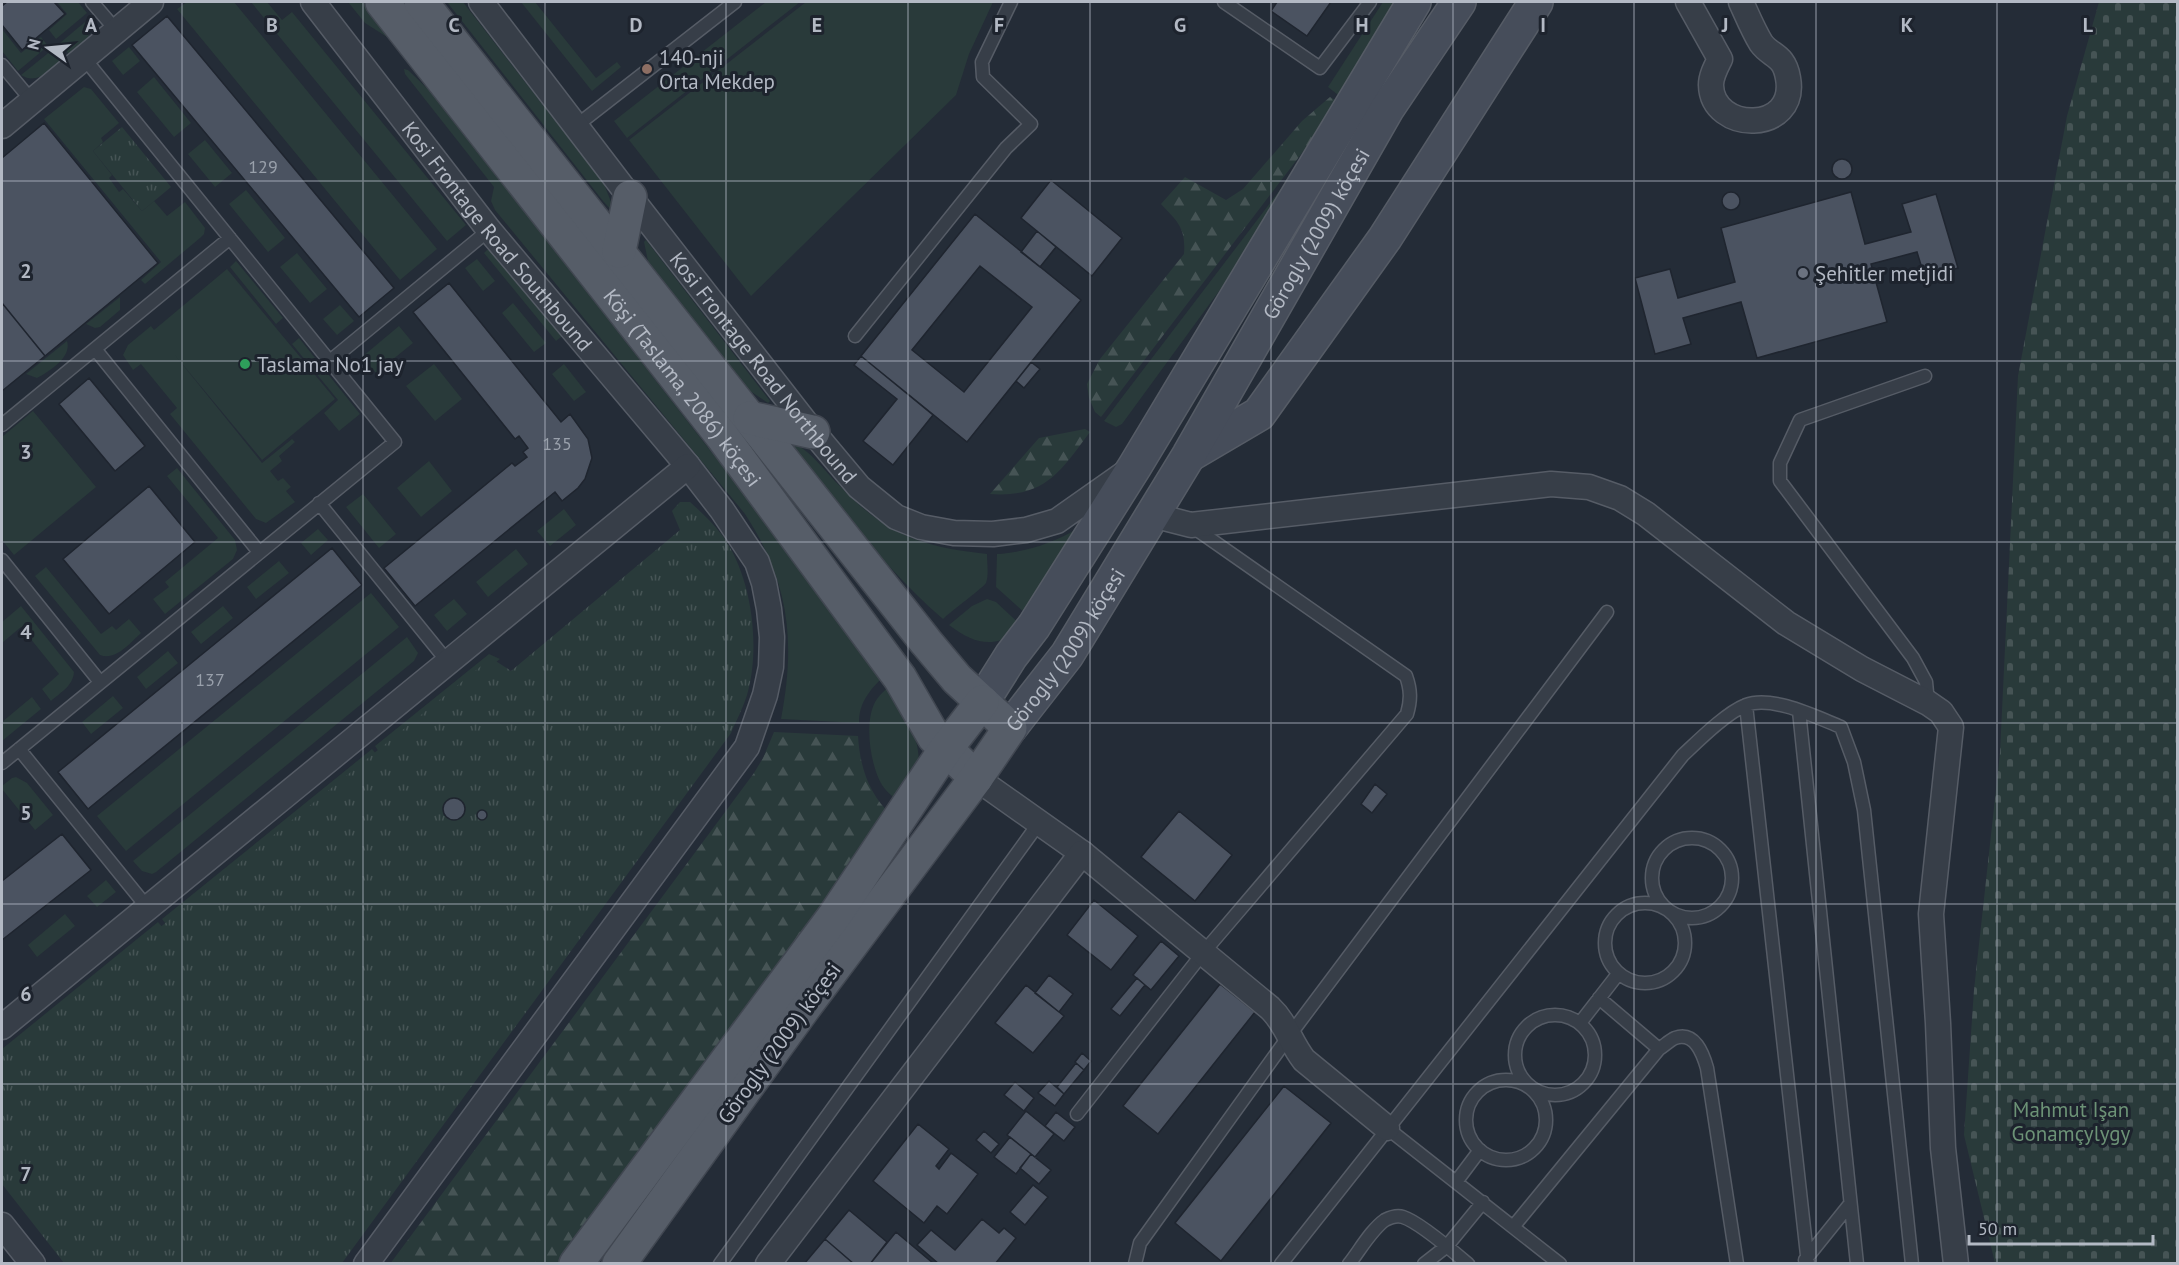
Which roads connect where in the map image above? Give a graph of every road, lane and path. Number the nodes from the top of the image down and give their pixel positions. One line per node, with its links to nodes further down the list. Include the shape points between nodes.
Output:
1 (92, 2): 16 (lane)
2 (151, 2): 16 (street)
3 (313, 2): 23 (street, Kosi Frontage Road Southbound)
4 (382, 2): 50 (main road, Köşi (Taslama, 2086) köçesi, via 722,436 900,678)
5 (421, 2): 25 (main road, Köşi (Taslama, 2086) köçesi)
6 (482, 2): 21 (street, Kosi Frontage Road Northbound)
7 (735, 2): 21 (lane)
8 (1011, 2): 26 (lane, via 982,62 983,77 1031,124 1006,148)
9 (1224, 2): 10 (lane, via 1320,68)
10 (1370, 2)
11 (1414, 2): 35 (main road, Görogly (2009) köçesi)
12 (1459, 2): 33 (main road, Görogly (2009) köçesi, via 1387,109)
13 (1536, 2): 33 (main road, via 1385,238 1259,414)
14 (1688, 2): 15 (street, via 1720,59 1711,87 1714,97 1729,114 1752,122 1764,120 1780,109 1789,80 1782,61 1762,45)
15 (1741, 2)
16 (116, 30): 17 (street)
17 (84, 58): 19 (street); 24 (lane)
18 (2, 65): 19 (lane)
19 (32, 101): 20 (street)
20 (2, 126)
21 (576, 126): 22 (street, Kosi Frontage Road Northbound)
22 (630, 197): 25 (main road); 32 (street, Kosi Frontage Road Northbound)
23 (489, 230): 28 (lane); 34 (street, Kosi Frontage Road Southbound)
24 (230, 238): 27 (lane); 28 (lane)
25 (619, 251): 30 (main road, Köşi (Taslama, 2086) köçesi)
26 (855, 336)
27 (94, 349): 31 (lane); 39 (lane)
28 (330, 361): 36 (lane, via 395,442)
29 (1925, 376): 45 (lane, via 1800,420 1780,463 1780,481 1913,658 1926,682)
30 (750, 418): 32 (main road); 44 (main road, Köşi (Taslama, 2086) köçesi, via 926,642)
31 (2, 425)
32 (813, 432): 35 (street, Kosi Frontage Road Northbound, via 859,488 896,517 954,533 1026,531 1057,520)
33 (1189, 455): 37 (main road, Görogly (2009) köçesi)
34 (688, 466): 42 (street); 76 (street, Kosi Frontage Road Southbound, via 739,534 757,562 764,583 772,637 771,667 750,740)
35 (1135, 466): 44 (main road, Görogly (2009) köçesi)
36 (319, 504): 39 (lane); 42 (lane)
37 (1152, 515): 38 (street); 48 (main road, Görogly (2009) köçesi, via 1066,655)
38 (1191, 525): 45 (street, via 1551,484 1589,487 1620,498 1646,514 1786,623); 57 (lane, via 1406,676 1411,688 1407,714)
39 (259, 552): 43 (lane)
40 (2, 560): 43 (lane)
41 (1607, 612): 62 (lane)
42 (447, 662): 55 (street)
43 (100, 682): 49 (lane)
44 (982, 702): 48 (main road, Köşi (Taslama, 2086) köçesi); 50 (main road, Görogly (2009) köçesi)
45 (1928, 703): 90 (street, via 1941,712 1951,727 1931,914 1943,1148)
46 (1746, 705): 47 (lane, via 1771,703); 66 (lane, via 1713,727 1683,755); 74 (lane)
47 (1799, 711): 70 (lane); 89 (lane, via 1841,727 1854,762 1864,810)
48 (1010, 728): 52 (main road, Görogly (2009) köçesi)
49 (19, 749): 51 (lane); 55 (lane)
50 (945, 750): 52 (main road, Köşi (Taslama, 2086) köçesi); 77 (main road, Görogly (2009) köçesi, via 835,915)
51 (2, 763)
52 (976, 778): 53 (street); 78 (main road, Görogly (2009) köçesi)
53 (1039, 823): 54 (street); 79 (lane)
54 (1082, 853): 57 (street); 80 (street)
55 (147, 907): 61 (street)
56 (1667, 909): 56 (lane, via 1658,899 1652,874 1663,850 1686,838 1700,838 1722,851 1732,875 1726,901 1705,916 1692,918); 58 (lane, via 1642,903 1617,914 1605,937 1605,951); 58 (lane, via 1683,930 1683,956 1677,968 1667,977 1642,984)
57 (1203, 953): 62 (street, via 1281,1018); 65 (lane)
58 (1618, 974): 59 (lane)
59 (1599, 998): 60 (lane); 63 (lane)
60 (1580, 1023): 64 (lane, via 1589,1033 1595,1060 1583,1084 1558,1096); 64 (lane, via 1556,1014 1543,1016 1522,1031 1514,1055 1519,1074)
61 (2, 1027)
62 (1289, 1036): 66 (street, via 1304,1059); 81 (lane, via 1140,1244)
63 (1659, 1049): 72 (lane); 87 (lane, via 1685,1037 1702,1051)
64 (1531, 1089): 67 (lane, via 1509,1080 1496,1081 1475,1094 1467,1111 1467,1129); 67 (lane, via 1539,1098 1546,1123 1536,1146 1509,1160 1490,1157)
65 (1077, 1114)
66 (1387, 1128): 68 (lane); 82 (lane)
67 (1480, 1150): 68 (lane)
68 (1456, 1182): 69 (lane)
69 (1483, 1203): 72 (lane); 73 (lane)
70 (1850, 1204): 74 (lane); 88 (lane)
71 (2, 1225): 75 (street)
72 (1513, 1227): 86 (lane)
73 (1448, 1246): 83 (lane, via 1406,1218 1396,1216 1377,1227); 84 (lane); 85 (lane)
74 (1806, 1261)
75 (33, 1263)
76 (366, 1263)
77 (576, 1263)
78 (619, 1263)
79 (720, 1263)
80 (768, 1263)
81 (1135, 1263)
82 (1281, 1263)
83 (1349, 1263)
84 (1424, 1263)
85 (1468, 1263)
86 (1560, 1263)
87 (1737, 1263)
88 (1857, 1263)
89 (1912, 1263)
90 (1956, 1263)

